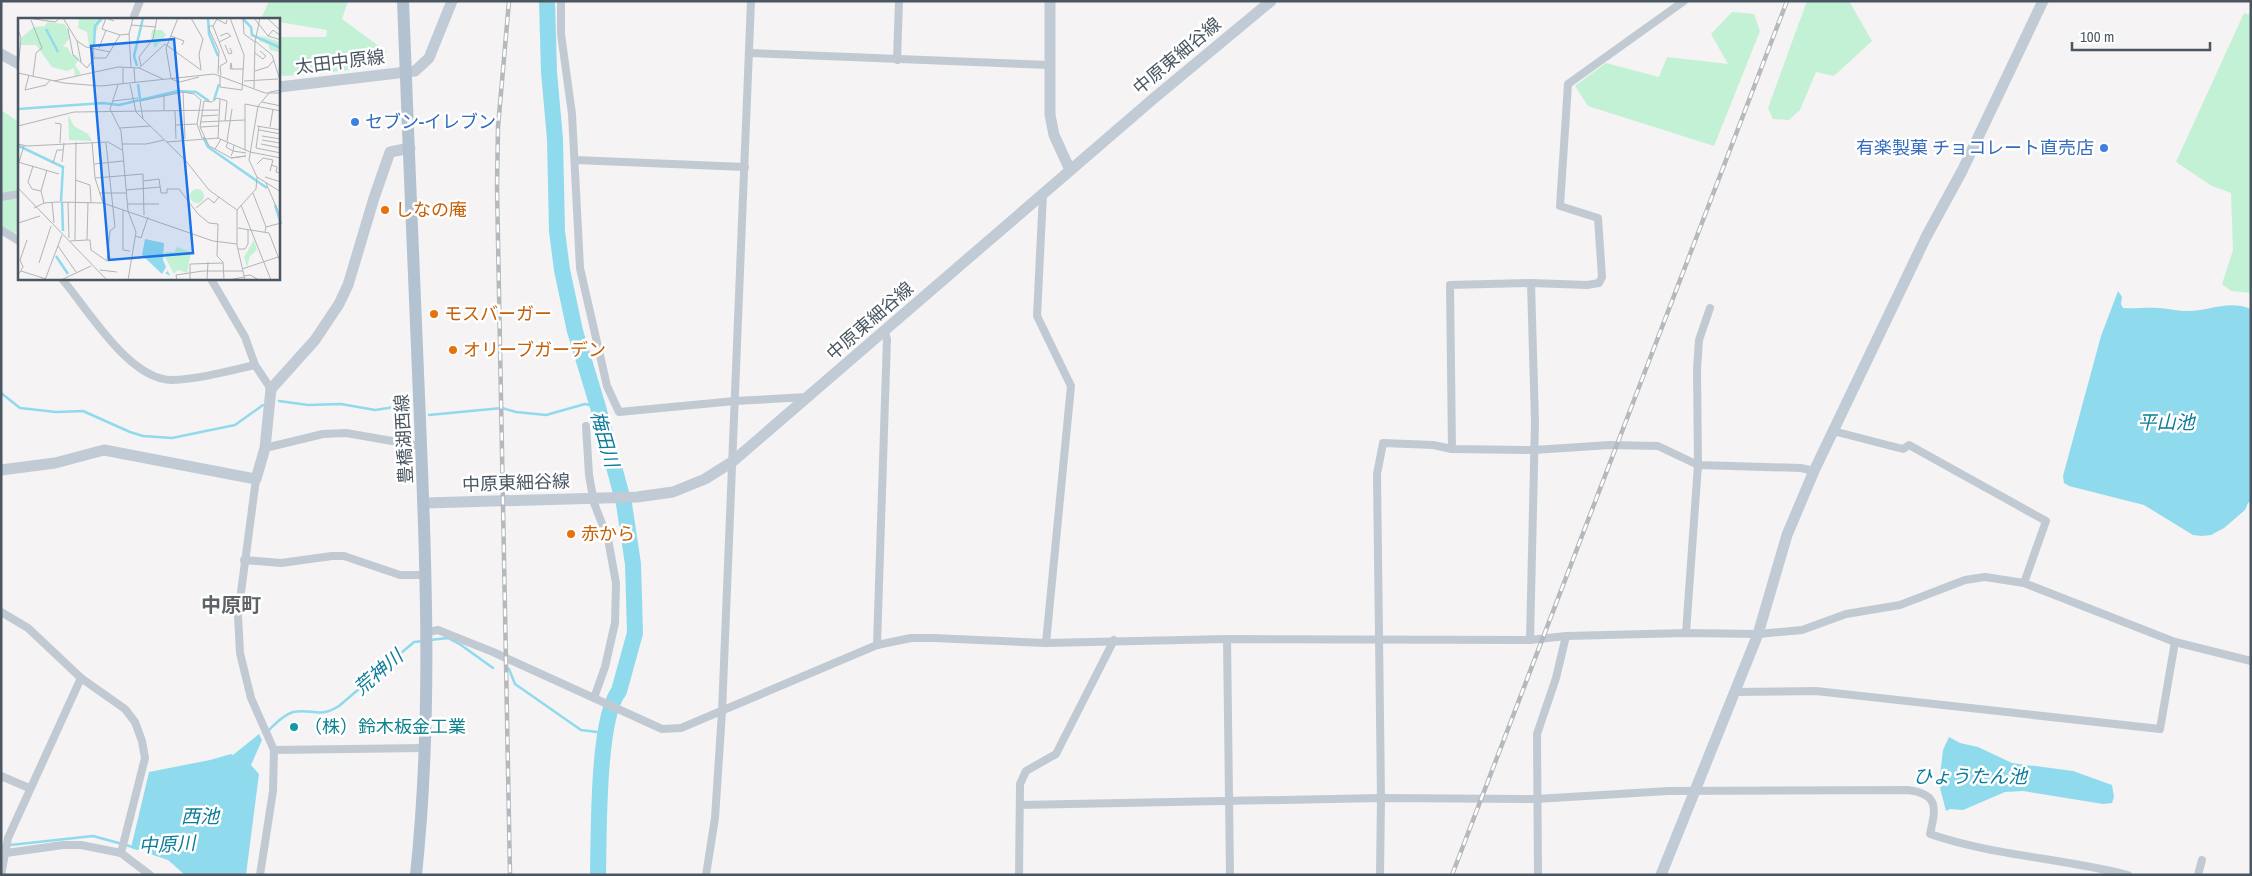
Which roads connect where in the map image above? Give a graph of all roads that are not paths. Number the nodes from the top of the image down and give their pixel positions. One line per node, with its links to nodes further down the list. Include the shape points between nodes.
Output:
1 (140, 1): 11 (street)
2 (403, 1): 17 (main road, 豊橋湖西線)
3 (452, 1): 17 (street, via 429,58 415,71)
4 (561, 1): 20 (street, via 561,34)
5 (751, 1): 12 (street)
6 (899, 1): 14 (street)
7 (1050, 1): 16 (street)
8 (1271, 1): 22 (street, 中原東細谷線)
9 (1684, 1): 30 (street, via 1568,84 1560,206 1598,218 1602,277 1599,283 1587,285)
10 (2043, 1): 38 (street)
11 (132, 18)
12 (749, 53): 14 (street); 21 (street)
13 (1, 54): 15 (street)
14 (897, 60): 16 (street)
15 (18, 63)
16 (1050, 65): 22 (street, via 1050,115 1054,135)
17 (406, 72): 18 (street, 太田中原線); 19 (main road, 豊橋湖西線)
18 (280, 87)
19 (410, 148): 34 (street, via 390,152 339,304 315,340); 39 (main road, 豊橋湖西線)
20 (575, 160): 21 (street); 36 (street, via 580,268 607,386 619,412)
21 (745, 167): 36 (street)
22 (1070, 170): 24 (street, 中原東細谷線)
23 (18, 194): 25 (street)
24 (1043, 194): 32 (street, 中原東細谷線); 63 (street, via 1037,316 1071,386)
25 (1, 197)
26 (1, 230): 27 (street)
27 (18, 240)
28 (63, 280): 33 (street, via 135,366 154,376 171,380)
29 (212, 280): 33 (street, via 245,336)
30 (1531, 283): 41 (street, via 1450,285); 42 (street)
31 (1710, 308): 44 (street, via 1699,340)
32 (885, 332): 35 (street, 中原東細谷線); 64 (street)
33 (255, 365): 34 (street)
34 (271, 388): 40 (street)
35 (808, 398): 36 (street); 43 (street, 中原東細谷線)
36 (735, 401): 43 (street)
37 (586, 426): 48 (street, via 589,475)
38 (1833, 431): 46 (street); 52 (street, via 1903,449 1909,445 2046,521)
39 (421, 446): 40 (street, via 346,433 323,434); 49 (main road, 豊橋湖西線)
40 (265, 448): 47 (street)
41 (1452, 449): 42 (street); 59 (street, via 1382,443 1377,474)
42 (1534, 450): 44 (street, via 1610,445 1658,446); 61 (street)
43 (732, 462): 48 (street, 中原東細谷線, via 705,479 673,492); 69 (street)
44 (1698, 465): 46 (street); 54 (street)
45 (1, 470): 47 (street, via 55,463 109,450)
46 (1814, 471): 55 (street, via 1787,535)
47 (256, 479): 50 (street)
48 (595, 498): 49 (street, 中原東細谷線); 68 (street, via 608,539 616,583 615,624)
49 (424, 503): 51 (main road, 豊橋湖西線)
50 (244, 560): 51 (street, via 281,563 344,556 400,575); 71 (street, via 238,615 240,653 252,698)
51 (426, 575): 57 (main road, 豊橋湖西線)
52 (2024, 582): 55 (street, via 1985,577 1965,580 1900,605 1846,614 1802,630); 62 (street)
53 (1, 612): 66 (street, via 28,628)
54 (1686, 633): 55 (street); 56 (street)
55 (1758, 634): 67 (street)
56 (1566, 636): 61 (street); 76 (street, via 1537,734)
57 (427, 639): 68 (street, via 438,630); 70 (main road, 豊橋湖西線)
58 (1227, 639): 59 (street); 60 (street); 77 (street)
59 (1380, 639): 61 (street); 75 (street)
60 (1114, 640): 63 (street); 78 (street, via 1056,754 1026,771 1020,784)
61 (1530, 640)
62 (2175, 642): 65 (street); 67 (street, via 2160,729 1816,691)
63 (1046, 643): 64 (street, via 911,638)
64 (877, 645): 69 (street)
65 (2251, 661)
66 (81, 678): 73 (street); 80 (street, via 125,709 135,722 142,741 145,758)
67 (1735, 692): 74 (street)
68 (596, 699): 69 (street, via 662,729 681,728)
69 (722, 712): 86 (street, via 715,818)
70 (424, 748): 71 (street); 85 (main road, 豊橋湖西線, via 423,804)
71 (274, 750): 84 (street, via 273,792)
72 (1, 776): 73 (street)
73 (29, 788): 79 (street, via 8,839)
74 (1695, 792): 76 (street); 91 (street); 92 (street, via 1843,789 1924,792 1933,802 1935,813 1930,834 2000,852)
75 (1381, 798): 76 (street); 77 (street); 89 (street)
76 (1536, 799): 90 (street)
77 (1228, 801): 78 (street); 88 (street)
78 (1020, 804): 87 (street)
79 (7, 851): 80 (street, via 81,845); 82 (street)
80 (122, 852): 83 (street)
81 (2202, 860): 93 (street)
82 (2, 875)
83 (150, 875)
84 (260, 875)
85 (416, 875)
86 (706, 875)
87 (1019, 875)
88 (1230, 875)
89 (1380, 875)
90 (1538, 875)
91 (1661, 875)
92 (2128, 875)
93 (2198, 875)

